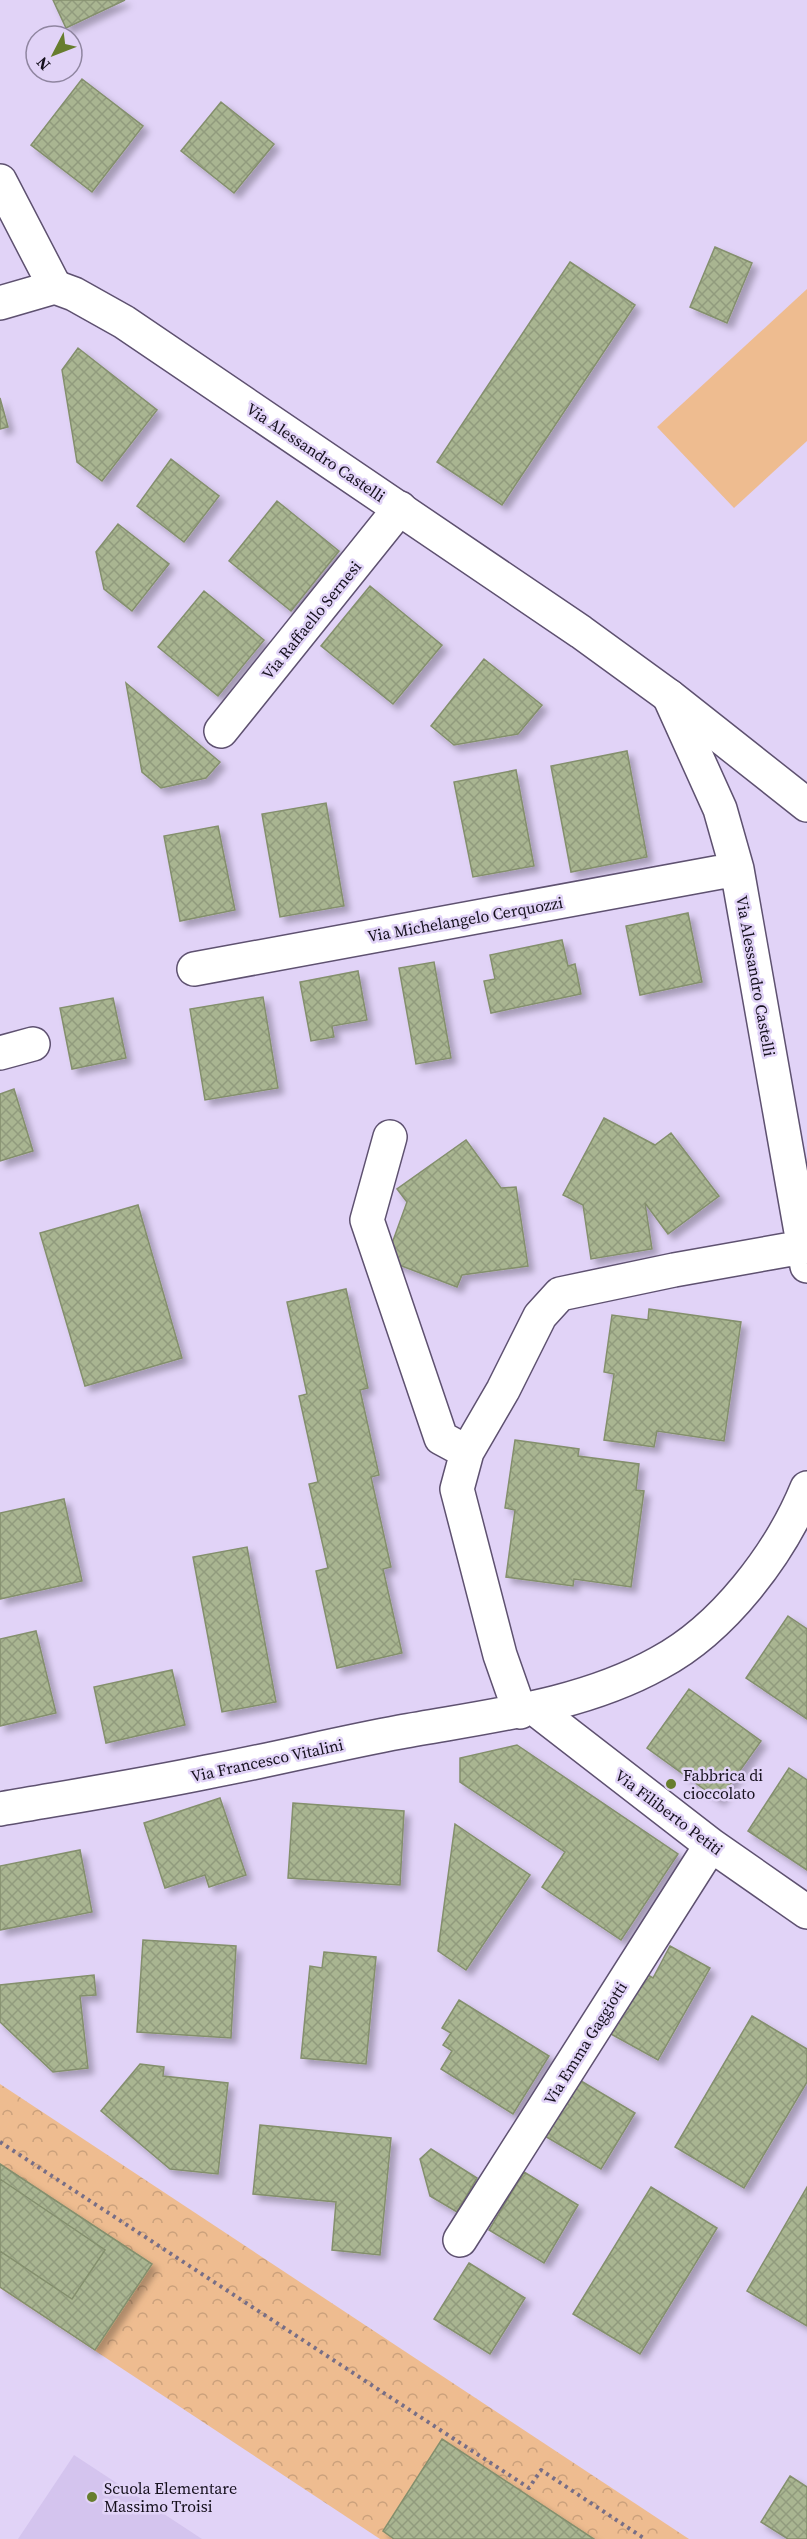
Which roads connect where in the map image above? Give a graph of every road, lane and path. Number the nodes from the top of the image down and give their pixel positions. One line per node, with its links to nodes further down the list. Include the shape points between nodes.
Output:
1 (0, 181): 2 (street)
2 (55, 286): 3 (street); 4 (street, Via Alessandro Castelli, via 124,322)
3 (0, 303)
4 (400, 508): 5 (street, Via Alessandro Castelli); 6 (street, Via Raffaello Sernesi)
5 (669, 696): 7 (street, Via Alessandro Castelli); 8 (street, Via Alessandro Castelli, via 720,809)
6 (221, 731)
7 (807, 805)
8 (737, 869): 9 (street, Via Michelangelo Cerquozzi); 13 (street, Via Alessandro Castelli)
9 (194, 969)
10 (33, 1044): 11 (street)
11 (0, 1053)
12 (390, 1137): 14 (street, via 367,1220 441,1438)
13 (805, 1256): 14 (street, via 674,1270 560,1294 540,1317)
14 (467, 1452): 16 (street, via 457,1489 500,1655)
15 (807, 1488): 16 (street, via 783,1536 754,1578 687,1645 635,1676)
16 (527, 1710): 17 (street, Via Francesco Vitalini); 18 (street, Via Filiberto Petiti)
17 (0, 1809)
18 (711, 1845): 19 (street, Via Filiberto Petiti); 21 (street, Via Emma Gaggiotti)
19 (807, 1911)
20 (0, 2142): 22 (path, via 530,2488 541,2470)
21 (460, 2240)
22 (645, 2539)

